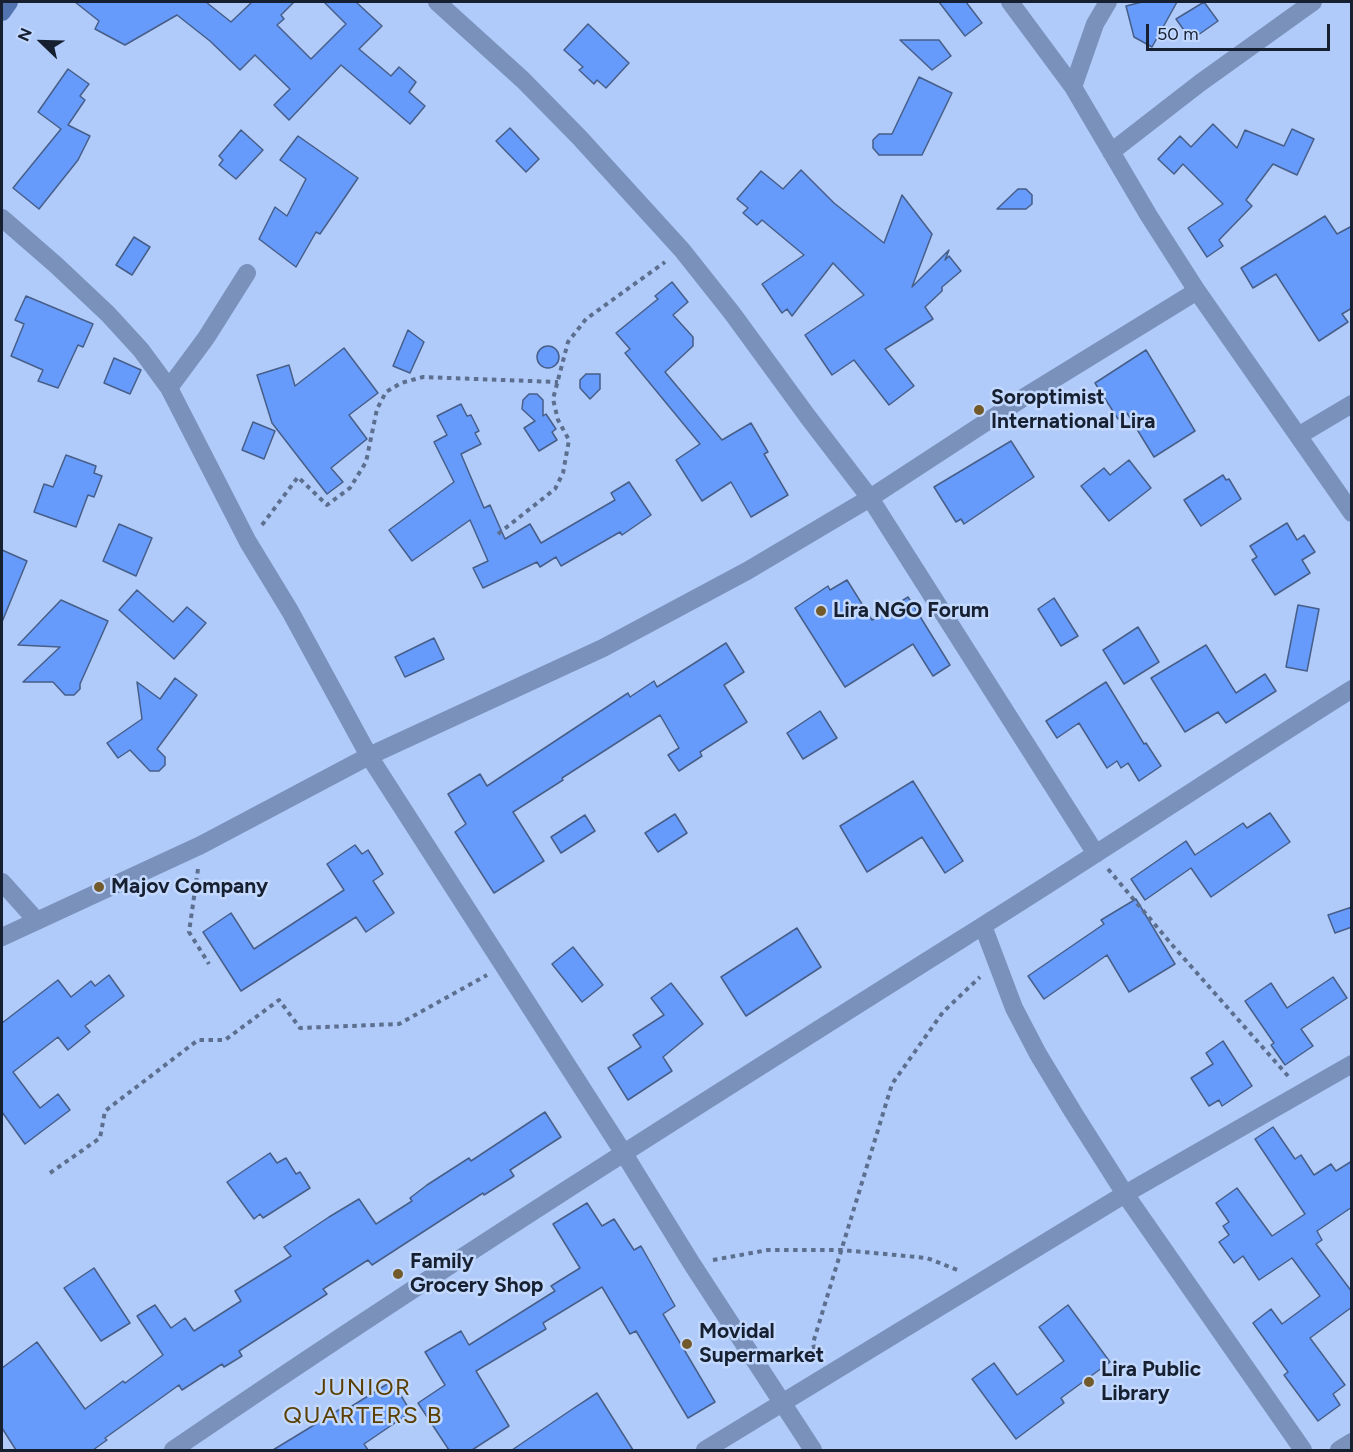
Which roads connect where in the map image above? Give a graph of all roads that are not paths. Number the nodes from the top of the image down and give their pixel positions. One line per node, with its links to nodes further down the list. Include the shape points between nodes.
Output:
1 (9, 2): 6 (street)
2 (437, 2): 15 (street, via 523,80 682,250)
3 (1010, 2): 7 (street)
4 (1108, 2): 7 (street, via 1095,24)
5 (1313, 2): 8 (street)
6 (2, 12)
7 (1073, 87): 8 (street)
8 (1112, 152): 11 (street)
9 (2, 218): 12 (street, via 108,314)
10 (247, 273): 12 (street)
11 (1197, 291): 14 (street); 15 (street)
12 (169, 388): 18 (street, via 248,542)
13 (1352, 404): 14 (street)
14 (1298, 436): 16 (street)
15 (870, 498): 18 (street, via 747,571 603,648); 19 (street)
16 (1352, 513)
17 (1352, 689): 19 (street)
18 (369, 756): 21 (street, via 201,845); 25 (street)
19 (1096, 854): 22 (street)
20 (2, 882): 21 (street)
21 (37, 921): 23 (street)
22 (983, 926): 25 (street); 26 (street, via 1014,1008 1038,1054)
23 (2, 937)
24 (1352, 1064): 26 (street)
25 (623, 1152): 27 (street); 29 (street)
26 (1125, 1194): 27 (street); 32 (street)
27 (782, 1403): 30 (street); 31 (street)
28 (1352, 1443): 33 (street)
29 (173, 1450)
30 (705, 1450)
31 (813, 1450)
32 (1303, 1450)
33 (1339, 1450)

